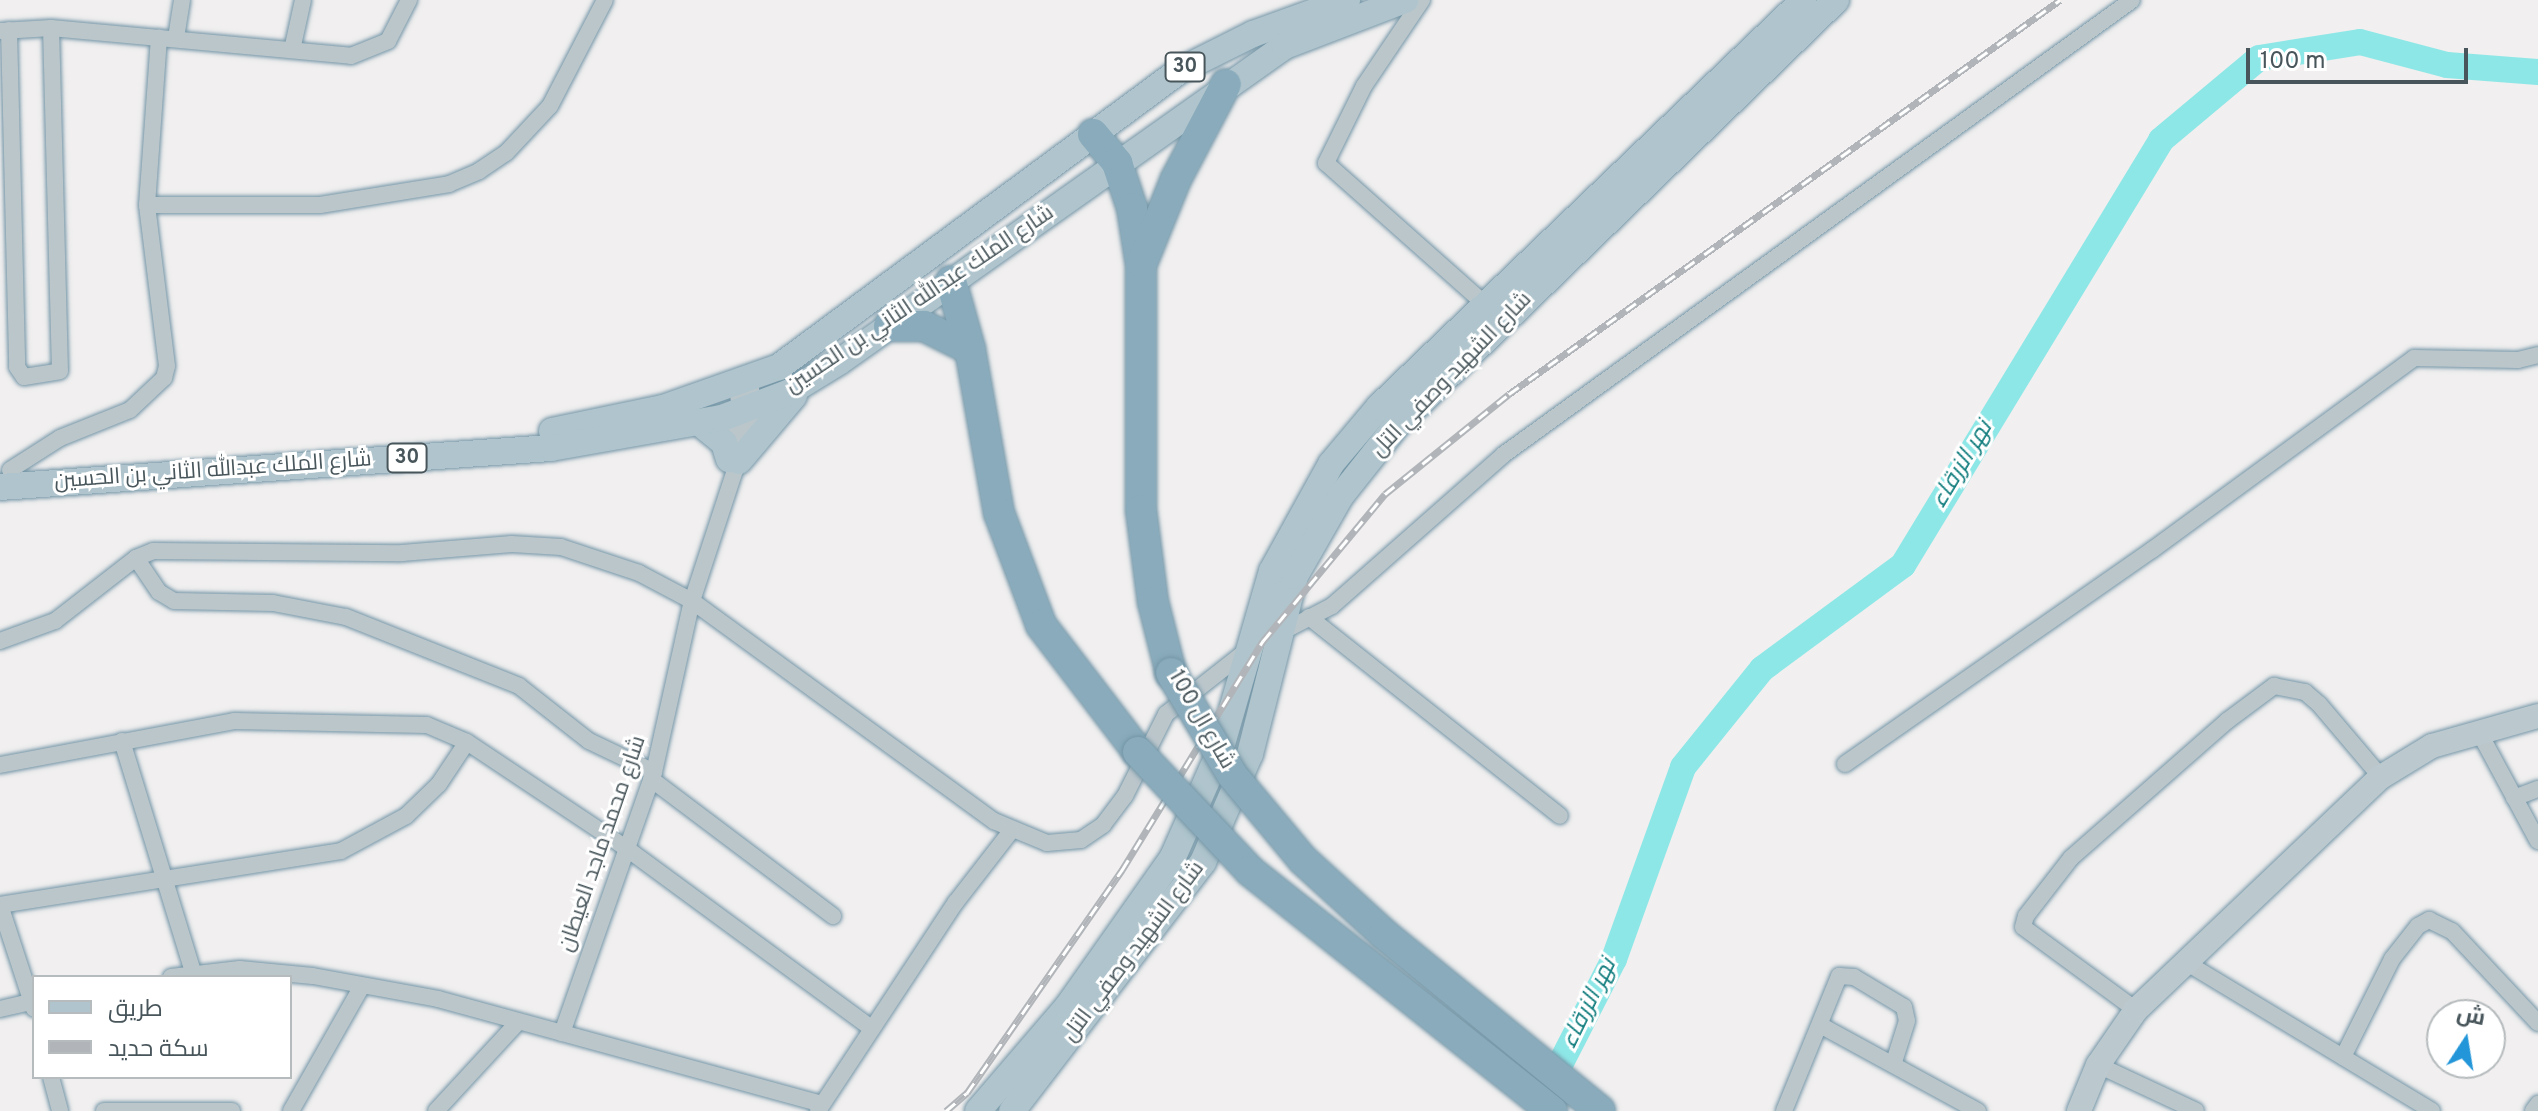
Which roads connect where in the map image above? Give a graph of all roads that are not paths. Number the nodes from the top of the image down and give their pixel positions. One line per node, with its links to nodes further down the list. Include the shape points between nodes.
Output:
1 (182, 0): 13 (street)
2 (303, 0): 14 (street)
3 (409, 0): 14 (street, via 396,33 379,47 351,56)
4 (605, 0): 18 (street, via 550,106 506,153 479,171 449,184 320,205)
5 (1405, 0): 15 (main road, شارع الملك عبدالله الثاني بن الحسين / 30, via 1313,32)
6 (1422, 0): 22 (street, via 1364,86 1326,163)
7 (1804, 0): 22 (main road, شارع الشهيد وصفي التل)
8 (1836, 0): 35 (main road, شارع الشهيد وصفي التل, via 1397,425 1317,531)
9 (2132, 0): 34 (street, via 1503,455 1332,606)
10 (1342, 1): 16 (main road, شارع الملك عبدالله الثاني بن الحسين / 30, via 1212,53)
11 (51, 28): 12 (street); 12 (street, via 60,368 58,373 24,377 17,367); 13 (street)
12 (4, 31)
13 (168, 38): 14 (street); 18 (street)
14 (292, 50)
15 (1226, 84): 17 (main road, شارع الملك عبدالله الثاني بن الحسين / 30); 20 (highway, via 1176,179)
16 (1093, 134): 17 (highway, شارع ال 100); 19 (main road, شارع الملك عبدالله الثاني بن الحسين / 30)
17 (1117, 163): 20 (highway, شارع ال 100, via 1132,208); 21 (main road, شارع الملك عبدالله الثاني بن الحسين / 30)
18 (147, 205): 31 (street, via 167,366 164,378 130,410 60,438)
19 (934, 256): 21 (main road); 26 (main road, شارع الملك عبدالله الثاني بن الحسين / 30, via 779,367)
20 (1141, 265): 85 (highway, شارع ال 100, bridge, via 1141,510 1153,602 1171,673 1233,776 1303,860 1384,934)
21 (951, 281): 23 (main road, شارع الملك عبدالله الثاني بن الحسين / 30); 24 (highway)
22 (1485, 304): 37 (main road, شارع الشهيد وصفي التل, via 1379,407 1331,464 1272,571)
23 (889, 326): 24 (highway, via 932,329); 27 (main road, شارع الملك عبدالله الثاني بن الحسين / 30)
24 (970, 349): 84 (highway, bridge, via 999,513 1041,625 1138,752 1250,871)
25 (2538, 355): 42 (street, via 2518,360 2414,358 2152,550)
26 (744, 380): 28 (street, شارع محمد ماجد العيطان); 31 (main road, شارع الملك عبدالله الثاني بن الحسين / 30, via 663,408 546,432)
27 (804, 384): 28 (main road, شارع الملك عبدالله الثاني بن الحسين / 30); 30 (main road)
28 (747, 410): 29 (main road, شارع الملك عبدالله الثاني بن الحسين / 30); 30 (street, شارع محمد ماجد العيطان)
29 (702, 425): 30 (main road, via 724,443); 31 (main road, شارع الملك عبدالله الثاني بن الحسين / 30, via 551,448)
30 (732, 468): 33 (street, شارع محمد ماجد العيطان)
31 (3, 476)
32 (136, 558): 33 (street, via 183,549 402,553 537,545 614,564); 36 (street, via 55,621); 44 (street, via 159,592 174,601 273,603 346,617 519,686 589,741)
33 (692, 601): 44 (street, شارع محمد ماجد العيطان); 49 (street)
34 (1309, 617): 35 (street); 48 (street)
35 (1276, 635): 37 (street); 83 (main road, شارع الشهيد وصفي التل, via 1250,754 1203,862)
36 (0, 641)
37 (1248, 648): 49 (street, via 1207,677 1157,725 1125,796 1103,825 1071,842 1040,843); 82 (main road, شارع الشهيد وصفي التل, via 1220,751 1173,857 1068,1006)
38 (2538, 716): 39 (street)
39 (2479, 732): 45 (street, via 2432,746); 47 (street)
40 (122, 741): 41 (street, via 234,721 352,721 427,725); 43 (street); 52 (street)
41 (467, 742): 51 (street); 52 (street, via 439,784 406,816 353,846 302,860)
42 (1845, 764)
43 (0, 765)
44 (653, 775): 51 (street, شارع محمد ماجد العيطان); 54 (street)
45 (2381, 777): 55 (street); 64 (street, via 2305,692 2274,686 2235,713 2071,858 2023,927)
46 (2538, 789): 47 (street)
47 (2514, 798): 50 (street)
48 (1560, 816)
49 (1011, 831): 68 (street)
50 (2538, 841)
51 (626, 848): 68 (street); 69 (street, شارع محمد ماجد العيطان)
52 (164, 882): 53 (street); 56 (street)
53 (0, 905): 61 (street)
54 (833, 916)
55 (2187, 963): 64 (street); 70 (street)
56 (193, 972): 57 (street); 58 (street, via 240,969)
57 (180, 975)
58 (283, 975)
59 (292, 976): 60 (street)
60 (362, 986): 65 (street, via 438,999); 80 (street)
61 (32, 1001)
62 (32, 1004): 63 (street)
63 (0, 1009)
64 (2136, 1010): 72 (street)
65 (518, 1022): 69 (street); 81 (street)
66 (2538, 1023): 70 (street, via 2452,931 2429,920 2392,959)
67 (1820, 1025): 71 (street); 71 (street, via 1834,979 1854,977 1904,1007 1907,1021); 86 (street)
68 (872, 1029): 75 (street)
69 (562, 1033): 75 (street)
70 (2343, 1057): 90 (street)
71 (1894, 1062): 87 (street)
72 (2098, 1065): 88 (street); 89 (street)
73 (52, 1079): 77 (street)
74 (2538, 1104): 91 (street)
75 (820, 1108)
76 (165, 1109): 78 (street); 79 (street)
77 (60, 1111)
78 (104, 1111)
79 (232, 1111)
80 (291, 1111)
81 (436, 1111)
82 (978, 1111)
83 (1012, 1111)
84 (1552, 1111)
85 (1600, 1111)
86 (1784, 1111)
87 (1978, 1111)
88 (2079, 1111)
89 (2196, 1111)
90 (2432, 1111)
91 (2533, 1111)

